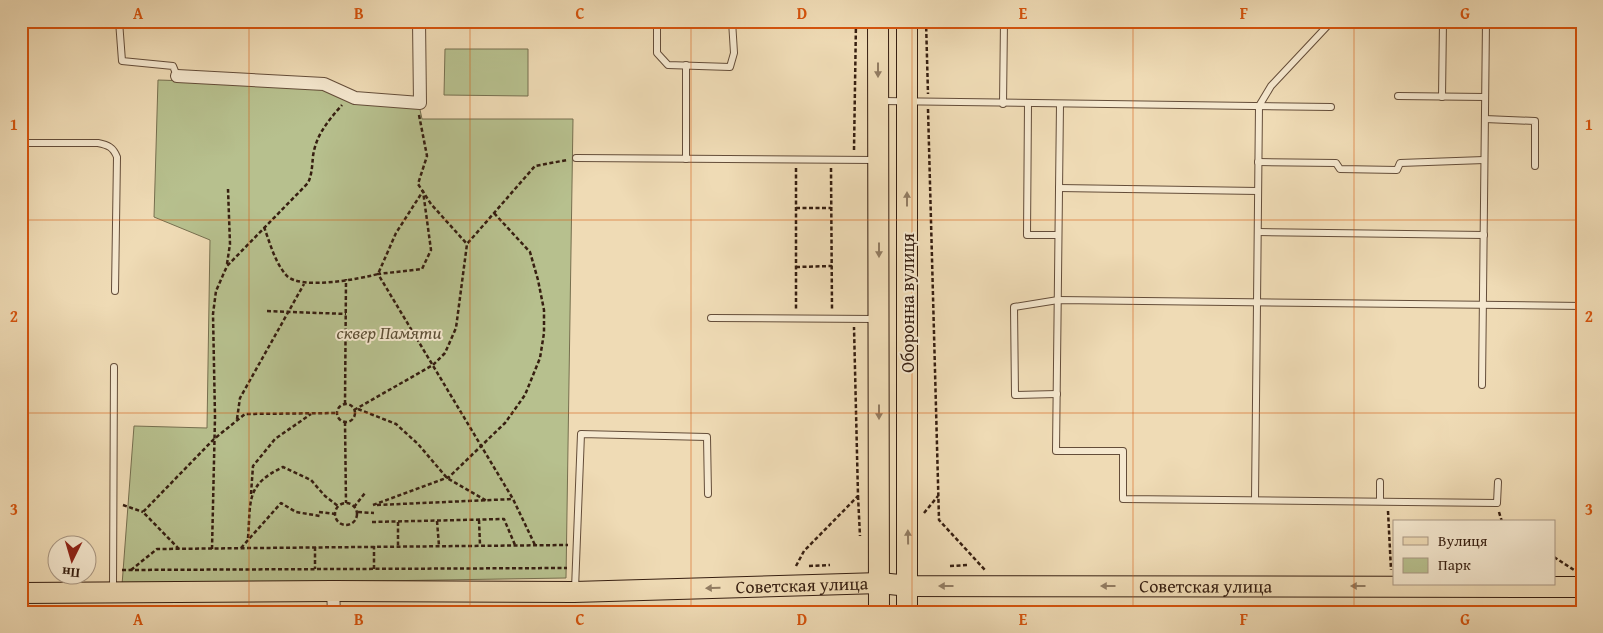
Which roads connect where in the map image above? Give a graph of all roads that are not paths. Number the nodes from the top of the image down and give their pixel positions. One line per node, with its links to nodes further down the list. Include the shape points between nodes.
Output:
1 (119, 21): 12 (lane, via 122,61 173,66)
2 (419, 21): 12 (street, via 420,103 355,98 324,84)
3 (657, 21): 11 (lane, via 657,53 668,65)
4 (732, 21): 11 (lane, via 734,53 730,67)
5 (878, 21): 16 (main road, Оборонна вулиця, one-way to 16)
6 (907, 21): 17 (main road, Оборонна вулиця)
7 (1004, 21): 18 (lane)
8 (1332, 21): 21 (lane, via 1271,86)
9 (1443, 21): 14 (lane)
10 (1486, 21): 15 (lane)
11 (686, 65): 26 (lane)
12 (178, 76)
13 (1398, 96): 14 (lane)
14 (1442, 97): 15 (lane)
15 (1485, 97): 23 (lane)
16 (878, 100): 17 (lane); 27 (main road, Оборонна вулиця)
17 (907, 102): 18 (lane); 55 (main road, Оборонна вулиця, one-way to 17)
18 (1004, 104): 19 (lane)
19 (1028, 104): 20 (lane); 34 (lane, via 1026,235)
20 (1060, 104): 21 (lane); 31 (lane)
21 (1259, 106): 22 (lane); 29 (lane)
22 (1330, 107)
23 (1485, 120): 28 (lane); 30 (lane, via 1536,121)
24 (21, 146): 36 (lane, via 27,143 98,143 114,150 117,157)
25 (576, 158): 26 (lane)
26 (686, 159): 27 (lane)
27 (878, 160): 42 (main road, Оборонна вулиця, one-way to 42)
28 (1484, 160): 29 (lane, via 1400,163 1397,170 1340,169 1336,163); 35 (lane)
29 (1258, 162): 32 (lane)
30 (1535, 166)
31 (1059, 188): 32 (lane); 34 (lane)
32 (1258, 191): 33 (lane)
33 (1258, 232): 35 (lane); 38 (lane)
34 (1058, 235): 37 (lane)
35 (1484, 235): 39 (lane)
36 (115, 291)
37 (1058, 300): 38 (lane); 45 (lane); 45 (lane, via 1014,307 1015,394)
38 (1257, 302): 39 (lane); 49 (lane)
39 (1483, 305): 40 (lane); 44 (lane)
40 (1582, 306)
41 (711, 318): 42 (lane)
42 (879, 319): 54 (main road, Оборонна вулиця, one-way to 54)
43 (114, 367): 57 (lane)
44 (1482, 385)
45 (1057, 394): 49 (lane, via 1056,451 1123,452 1123,498)
46 (1380, 482): 50 (lane)
47 (1498, 482): 50 (lane, via 1497,503)
48 (708, 494): 58 (lane, via 707,437 581,434)
49 (1255, 500): 50 (lane)
50 (1380, 501)
51 (1556, 579): 52 (main road, Советская улица, one-way to 51)
52 (1579, 579)
53 (1393, 581): 55 (main road, Советская улица, one-way to 55)
54 (880, 582): 55 (main road, Советская улица); 58 (main road, Советская улица, one-way to 58); 61 (main road, Оборонна вулиця)
55 (909, 586): 62 (main road, Оборонна вулиця)
56 (333, 591): 57 (main road, Советская улица); 58 (main road, Советская улица); 60 (street)
57 (113, 592): 59 (main road, Советская улица)
58 (574, 592)
59 (21, 593)
60 (334, 612)
61 (879, 612)
62 (907, 612)

